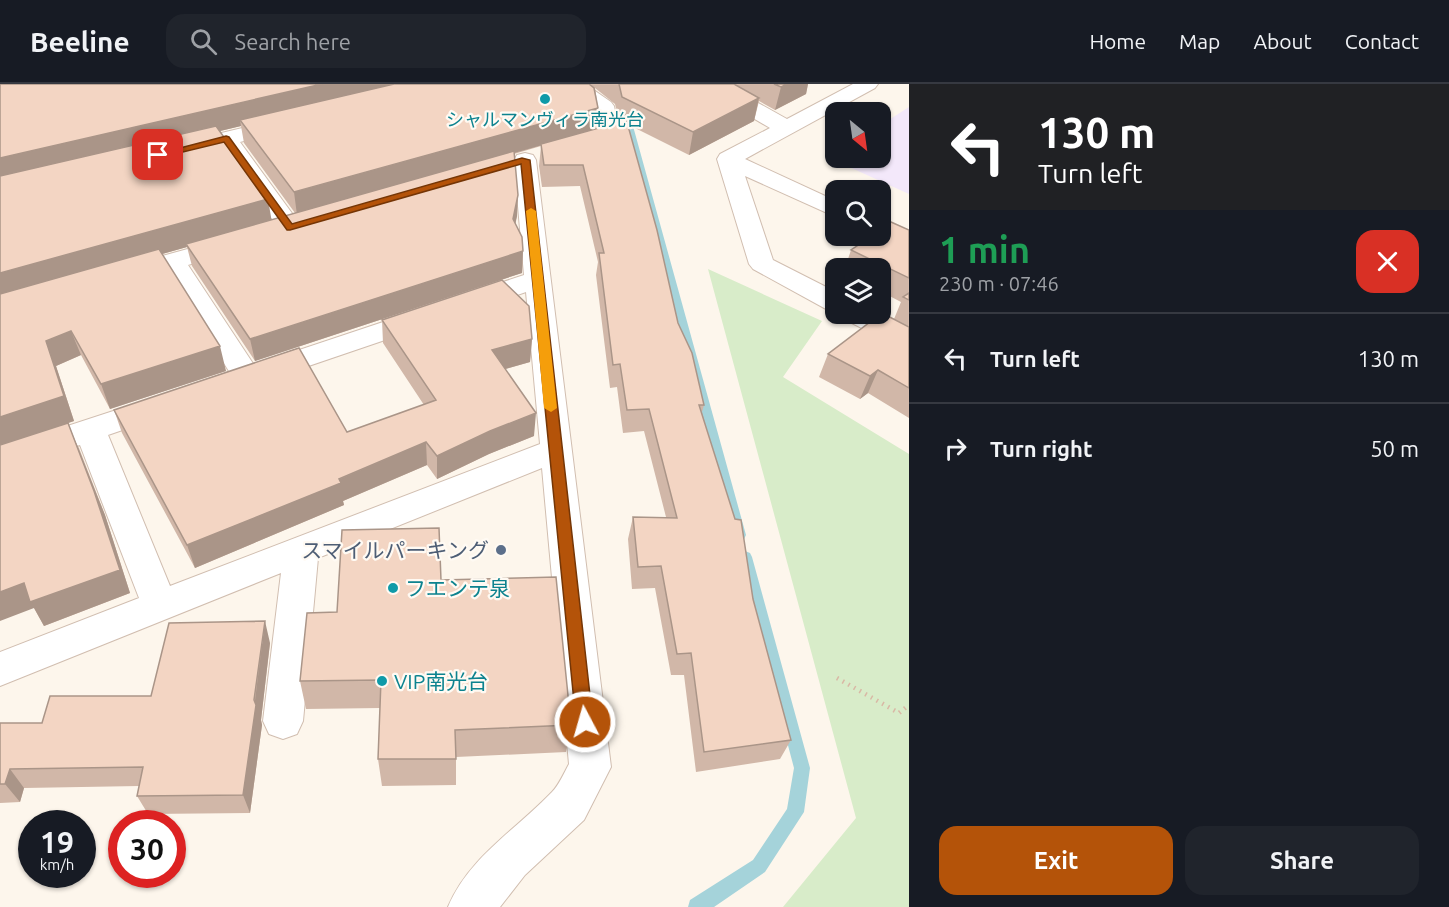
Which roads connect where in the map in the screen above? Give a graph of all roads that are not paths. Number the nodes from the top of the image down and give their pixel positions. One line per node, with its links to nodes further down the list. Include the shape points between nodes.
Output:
1 (571, 84): 11 (street, via 604,106 609,136 533,158)
2 (709, 84): 5 (street)
3 (868, 84): 5 (street)
4 (305, 119): 6 (street)
5 (785, 127): 8 (street)
6 (226, 138): 7 (street); 10 (street, via 282,230)
7 (158, 155)
8 (728, 159): 9 (street); 13 (street, via 762,264)
9 (825, 205)
10 (173, 261): 11 (street, via 236,381); 12 (street)
11 (538, 279): 18 (street)
12 (97, 283)
13 (825, 297)
14 (876, 324): 15 (street)
15 (909, 341)
16 (191, 396): 17 (street)
17 (90, 430): 19 (street); 21 (street)
18 (555, 450): 20 (street); 24 (street, via 590,767 569,805 508,859)
19 (0, 460)
20 (301, 550): 21 (street); 23 (street)
21 (160, 606): 22 (street)
22 (0, 669)
23 (283, 721)
24 (471, 907)

